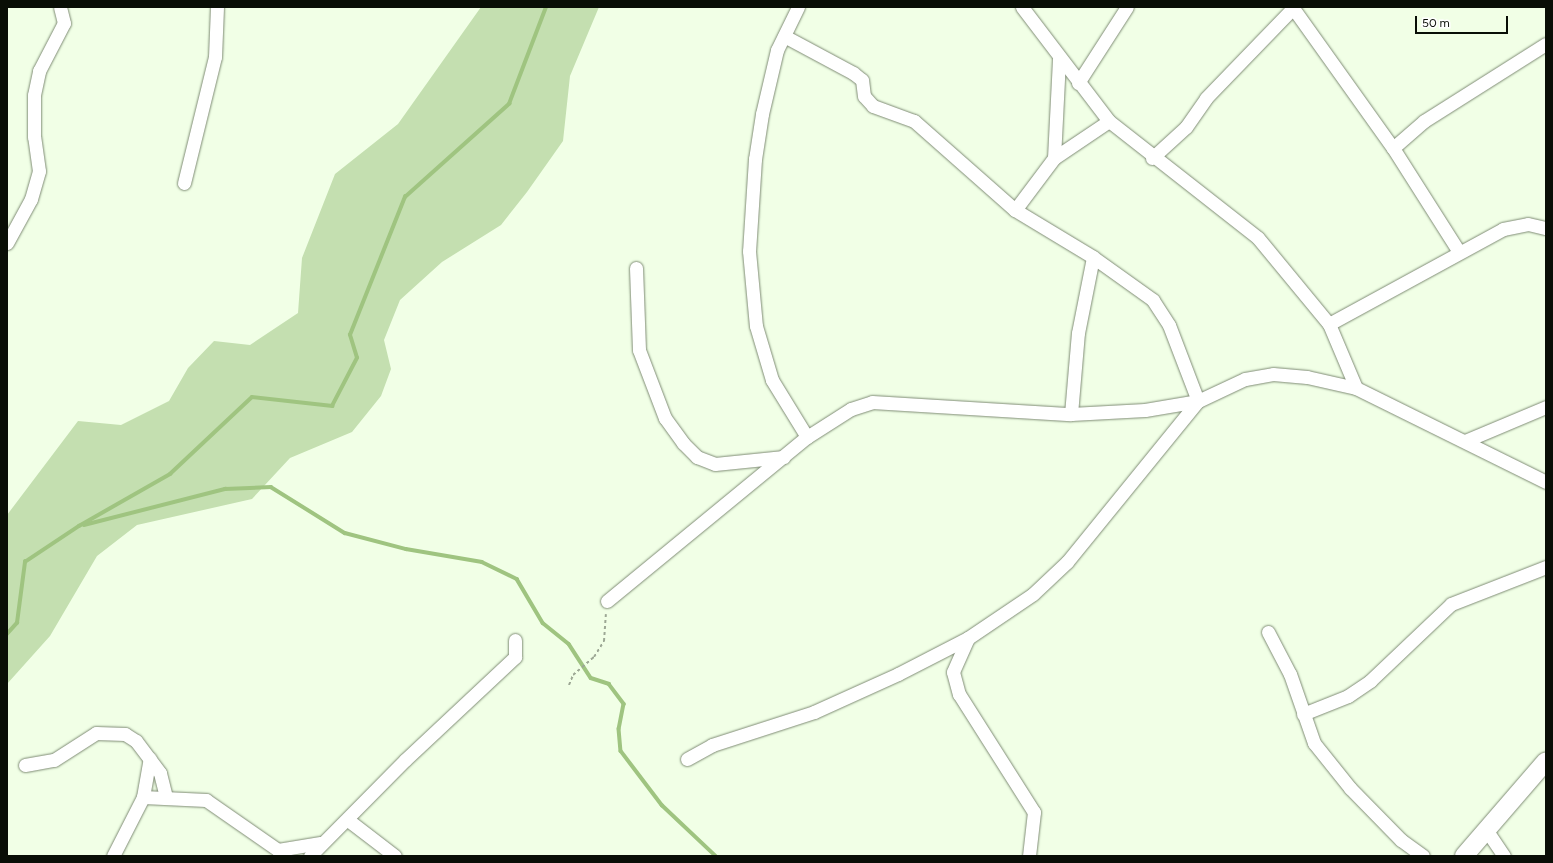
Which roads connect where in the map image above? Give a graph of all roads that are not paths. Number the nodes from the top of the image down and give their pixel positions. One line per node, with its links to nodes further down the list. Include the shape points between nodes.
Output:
1 (60, 7): 18 (street, via 64,23 39,71 34,95 34,137 39,171 31,199)
2 (217, 7): 15 (street, via 219,32 215,57)
3 (798, 7): 7 (street)
4 (1022, 7): 9 (street)
5 (1127, 7): 10 (street)
6 (1293, 8): 12 (street); 14 (street, via 1216,87 1186,127)
7 (784, 36): 16 (street, via 853,73 862,80 864,96 873,106 914,121); 27 (street, via 777,50 754,159 749,251 756,326 772,380)
8 (1546, 44): 12 (street, via 1430,117)
9 (1059, 58): 10 (street); 13 (street)
10 (1078, 83): 11 (street)
11 (1109, 121): 13 (street); 14 (street)
12 (1393, 148): 19 (street)
13 (1054, 158): 16 (street)
14 (1152, 158): 22 (street, via 1258,238)
15 (184, 183)
16 (1015, 210): 20 (street)
17 (1546, 228): 19 (street, via 1516,225)
18 (7, 243)
19 (1459, 252): 22 (street)
20 (1093, 258): 24 (street, via 1153,300 1163,314); 26 (street, via 1078,333)
21 (636, 268): 29 (street, via 640,350 666,418 683,443 697,457 715,464)
22 (1329, 324): 23 (street)
23 (1356, 388): 24 (street, via 1273,374 1245,379); 28 (street)
24 (1198, 401): 26 (street, via 1145,410); 34 (street, via 1067,562 1033,594)
25 (1546, 407): 28 (street)
26 (1071, 414): 27 (street, via 872,402 851,409)
27 (806, 437): 29 (street)
28 (1465, 441): 30 (street)
29 (784, 457): 32 (street)
30 (1546, 482)
31 (1546, 567): 36 (street, via 1451,604 1370,681 1348,696)
32 (608, 601)
33 (1268, 632): 36 (street, via 1290,674)
34 (968, 638): 38 (street, via 814,712 712,745); 50 (street, via 953,672 959,694 1034,812)
35 (515, 640): 43 (street, via 515,657 405,760)
36 (1303, 714): 51 (street, via 1314,743 1350,788 1401,840)
37 (150, 759): 40 (street, via 136,741 125,734 96,733 54,760); 41 (street); 42 (street, via 160,773)
38 (687, 759)
39 (1546, 761): 44 (street)
40 (25, 765)
41 (143, 797): 42 (street); 47 (street)
42 (166, 797): 46 (street, via 206,800)
43 (348, 820): 45 (street); 49 (street)
44 (1486, 828): 52 (street); 53 (street)
45 (320, 843): 46 (street); 48 (street)
46 (278, 853)
47 (113, 856)
48 (310, 856)
49 (395, 856)
50 (1029, 856)
51 (1423, 856)
52 (1464, 856)
53 (1504, 856)

